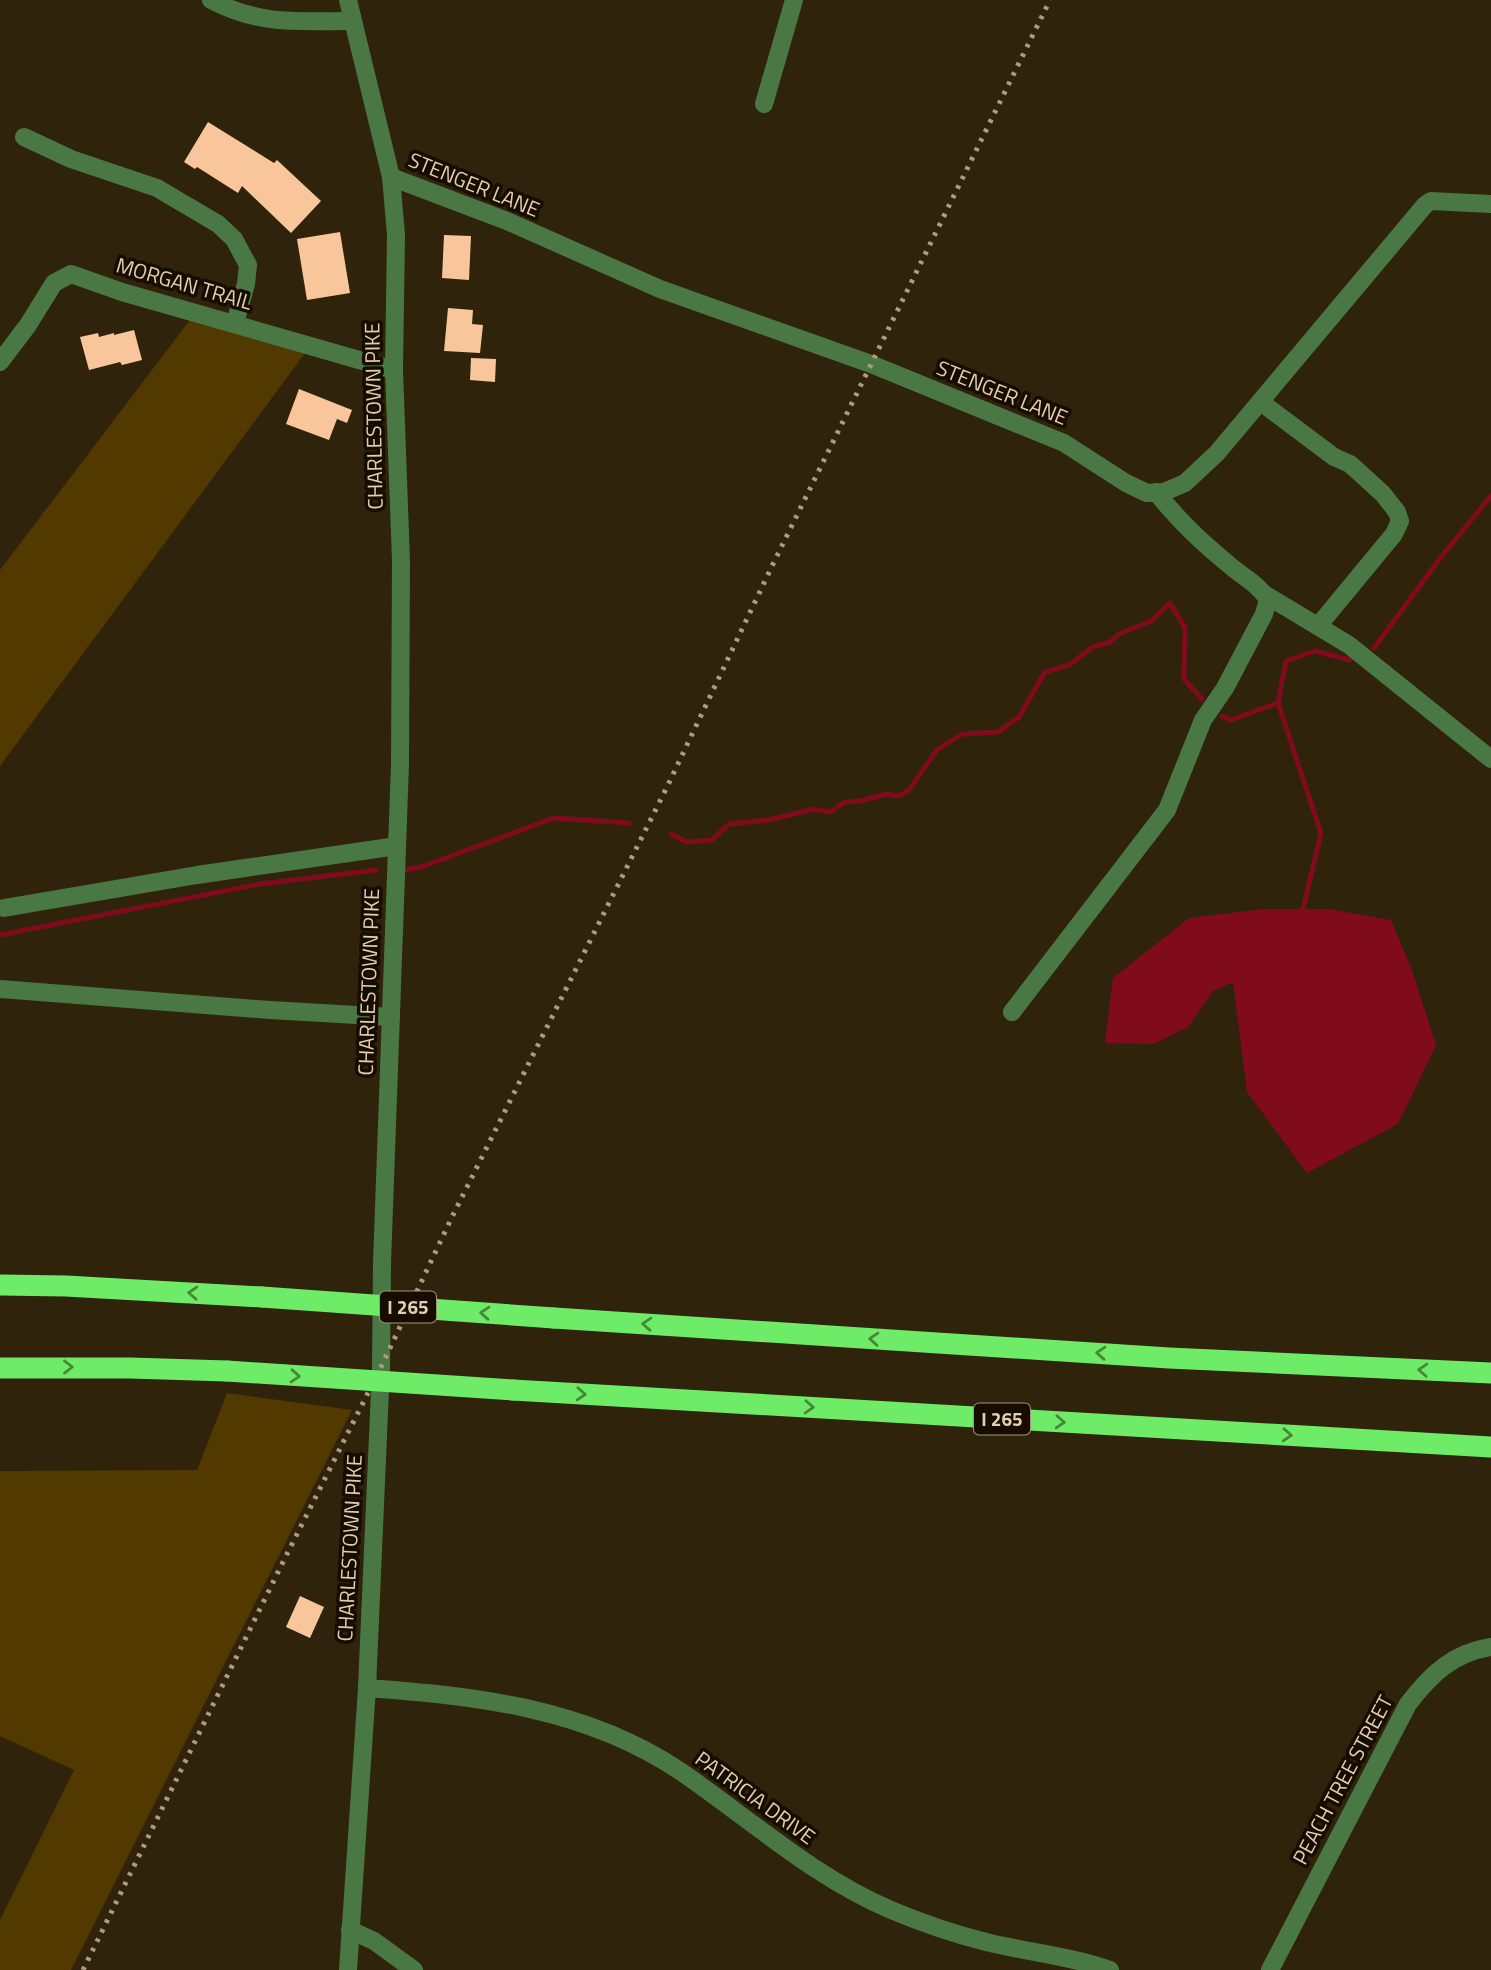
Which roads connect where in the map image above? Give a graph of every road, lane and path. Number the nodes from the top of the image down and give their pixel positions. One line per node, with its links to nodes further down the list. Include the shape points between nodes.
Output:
1 (211, 0): 4 (street, via 252,17 277,21)
2 (348, 0): 4 (street, CHARLESTOWN PIKE)
3 (794, 0): 5 (street)
4 (352, 21): 7 (street, CHARLESTOWN PIKE)
5 (764, 104)
6 (24, 137): 9 (street, via 71,159 157,188 218,224 234,239 248,265)
7 (391, 177): 11 (street, CHARLESTOWN PIKE, via 396,235); 13 (street, STENGER LANE, via 507,221 660,289 871,364 1064,443 1126,483 1147,493)
8 (1491, 204): 12 (street, via 1431,201 1425,205)
9 (235, 323): 10 (street, MORGAN TRAIL, via 71,274 54,283); 11 (street, MORGAN TRAIL)
10 (0, 362)
11 (394, 370): 17 (street, CHARLESTOWN PIKE, via 401,561)
12 (1262, 403): 13 (street, via 1185,483); 15 (street, via 1350,464 1383,494 1400,521)
13 (1156, 492): 14 (street, via 1177,520)
14 (1264, 594): 15 (street); 20 (street, via 1268,600 1264,614 1203,720 1167,810)
15 (1318, 626): 16 (street, via 1349,645)
16 (1491, 759)
17 (397, 846): 18 (street); 21 (street, CHARLESTOWN PIKE)
18 (4, 908)
19 (0, 989): 21 (street)
20 (1012, 1012)
21 (391, 1017): 27 (street, CHARLESTOWN PIKE)
22 (0, 1285): 24 (highway, I 265, one-way to 22, bridge, via 1169,1358 262,1297)
23 (0, 1368): 25 (highway, I 265, one-way to 25, bridge, via 227,1371)
24 (1491, 1373)
25 (1491, 1447)
26 (1491, 1647): 32 (street, PEACH TREE STREET, via 1447,1662 1408,1704)
27 (367, 1688): 28 (street, CHARLESTOWN PIKE); 31 (street, PATRICIA DRIVE, via 475,1697 595,1728 678,1770 788,1852 890,1909 985,1942)
28 (350, 1930): 29 (street, CHARLESTOWN PIKE); 30 (street)
29 (348, 1970)
30 (414, 1970)
31 (1110, 1970)
32 (1270, 1970)

